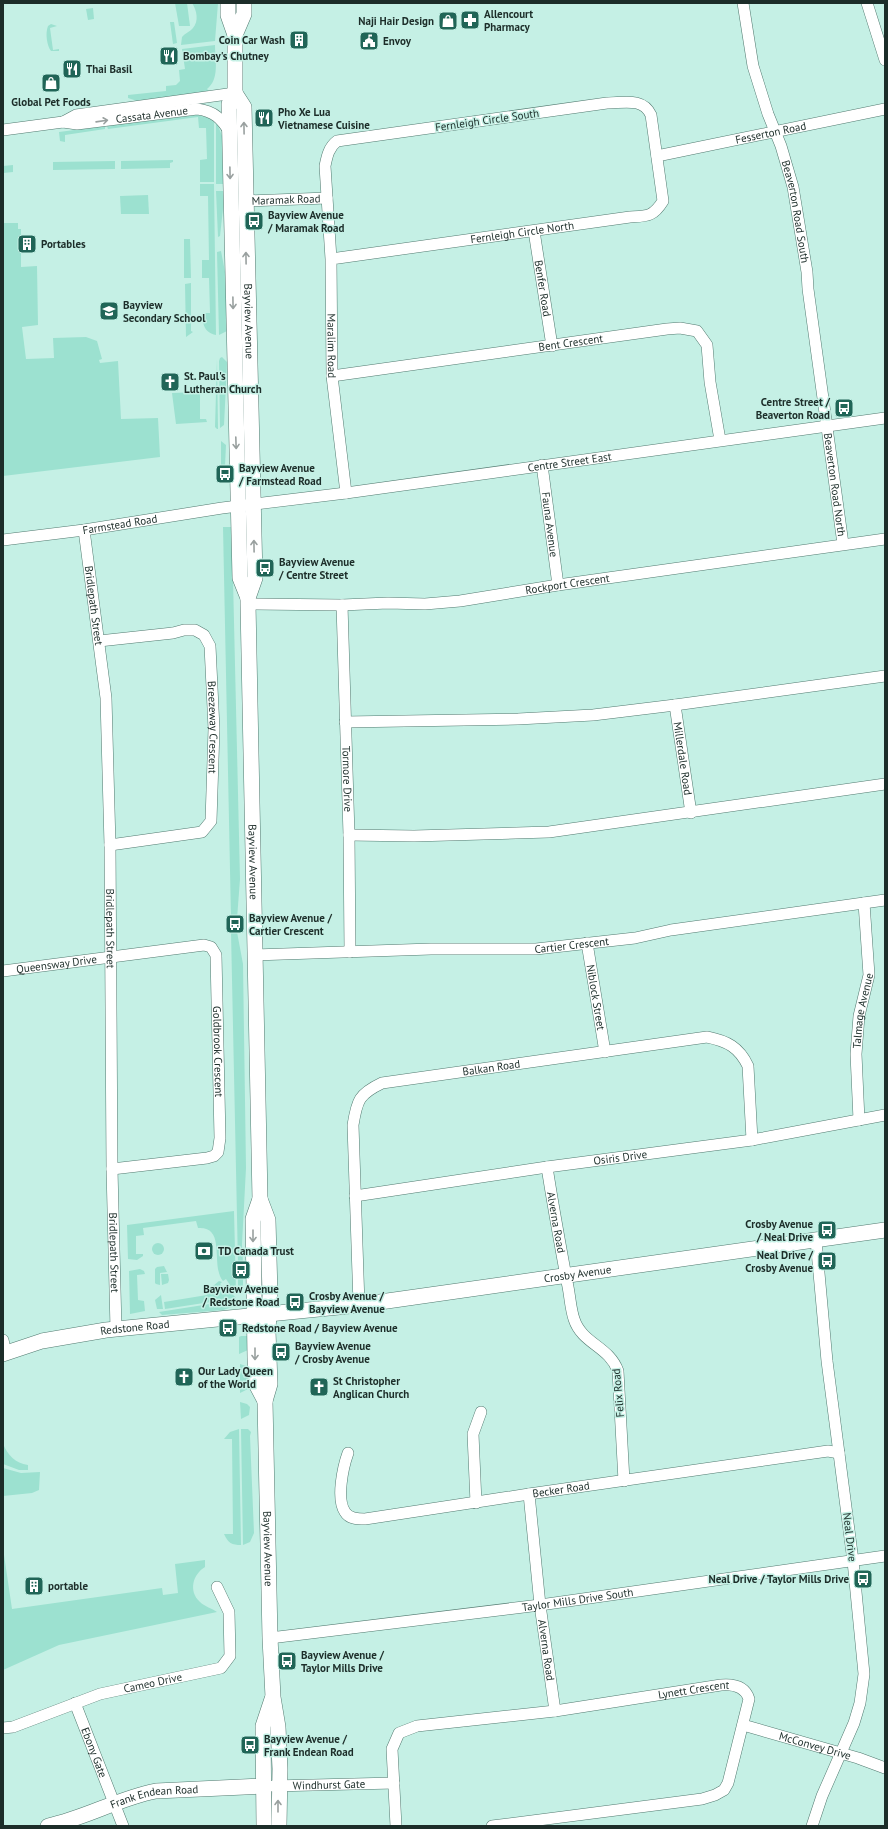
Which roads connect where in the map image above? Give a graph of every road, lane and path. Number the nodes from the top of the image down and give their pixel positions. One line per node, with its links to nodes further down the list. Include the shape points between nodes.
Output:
1 (228, 3): 5 (main road, Bayview Avenue, via 228,15)
2 (244, 3): 5 (main road, Bayview Avenue, via 244,14)
3 (743, 3): 11 (street, Beaverton Road South, via 753,66)
4 (867, 3): 6 (street)
5 (235, 35): 7 (main road, Bayview Avenue)
6 (885, 60)
7 (235, 93): 9 (street, Cassata Avenue, via 76,115); 12 (main road, Bayview Avenue, via 229,104); 15 (main road, Bayview Avenue, one-way to 7, via 244,107)
8 (885, 109): 11 (street, Fesserton Road)
9 (63, 122): 10 (street, Cassata Avenue); 12 (street, Cassata Avenue, one-way to 12, via 76,124 197,109 214,114)
10 (3, 130)
11 (776, 133): 13 (street, Fesserton Road); 21 (street, Beaverton Road South, via 793,187 802,236)
12 (230, 134): 26 (main road, Bayview Avenue, one-way to 26)
13 (657, 156): 14 (street, Fernleigh Circle South, via 649,110 637,103 608,103 337,141 326,156); 16 (street, Fernleigh Circle North, via 663,202 648,216)
14 (327, 198): 15 (street, Maramak Road); 17 (street, Maralim Road)
15 (245, 201): 25 (main road, Bayview Avenue, one-way to 15)
16 (534, 231): 17 (street, Fernleigh Circle North); 18 (street, Benfer Road)
17 (331, 259): 19 (street, Maralim Road)
18 (552, 346): 19 (street, Bent Crescent); 22 (street, Bent Crescent, via 667,329 697,331 707,345 710,382)
19 (332, 376): 24 (street, Maralim Road)
20 (885, 418): 21 (street, Centre Street East)
21 (828, 426): 22 (street, Centre Street East); 30 (street, Beaverton Road North)
22 (720, 440): 23 (street, Centre Street East)
23 (542, 465): 24 (street, Centre Street East); 31 (street, Fauna Avenue)
24 (346, 493): 25 (street, Centre Street East)
25 (253, 503): 26 (street, Farmstead Road); 32 (main road, Bayview Avenue, one-way to 25, via 255,578)
26 (237, 506): 27 (street, Farmstead Road); 32 (main road, Bayview Avenue, via 240,578)
27 (84, 530): 29 (street, Farmstead Road); 34 (street, Bridlepath Street)
28 (885, 539): 30 (street, Rockport Crescent)
29 (3, 540)
30 (843, 544): 31 (street, Rockport Crescent)
31 (558, 585): 33 (street, Rockport Crescent, via 460,601)
32 (248, 601): 33 (street, Rockport Crescent); 46 (main road, Bayview Avenue)
33 (342, 605): 37 (street, Tormore Drive)
34 (99, 642): 41 (street, Bridlepath Street, via 106,698); 41 (street, Breezeway Crescent, via 195,630 207,639 211,662 214,729 211,821 202,832)
35 (885, 676): 36 (street)
36 (675, 705): 37 (street, via 593,715); 39 (street, Millerdale Road)
37 (345, 722): 40 (street, Tormore Drive)
38 (885, 784): 39 (street)
39 (691, 813): 40 (street, via 534,833)
40 (349, 835): 45 (street, Tormore Drive)
41 (110, 845): 47 (street, Bridlepath Street)
42 (885, 900): 43 (street, Cartier Crescent)
43 (864, 903): 44 (street, Cartier Crescent); 51 (street, Talmage Avenue, via 869,975 859,1016 856,1054)
44 (587, 943): 45 (street, Cartier Crescent, via 536,949); 49 (street, Niblock Street)
45 (350, 952): 46 (street, Cartier Crescent)
46 (254, 955): 60 (main road, Bayview Avenue, via 260,1198 253,1219)
47 (111, 958): 48 (street, Queensway Drive); 54 (street, Bridlepath Street); 54 (street, Goldbrook Crescent, via 198,945 211,946 214,949 220,1138 218,1152 214,1156)
48 (3, 971)
49 (605, 1052): 52 (street, Balkan Road, via 707,1037 732,1044 748,1066); 55 (street, Balkan Road, via 396,1080 372,1088 359,1099 353,1125)
50 (885, 1115): 51 (street, Osiris Drive)
51 (859, 1120): 52 (street, Osiris Drive)
52 (752, 1140): 53 (street, Osiris Drive)
53 (547, 1168): 55 (street, Osiris Drive); 58 (street, Alverna Road)
54 (112, 1170): 61 (street, Bridlepath Street)
55 (355, 1196): 59 (street, Balkan Road)
56 (885, 1230): 57 (main road, Crosby Avenue)
57 (816, 1240): 58 (main road, Crosby Avenue); 65 (street, Neal Drive, via 827,1361)
58 (566, 1276): 59 (main road, Crosby Avenue); 66 (street, Felix Road, via 574,1319 580,1331 615,1361 618,1371)
59 (359, 1305): 60 (main road, Crosby Avenue)
60 (261, 1315): 61 (main road, Redstone Road); 73 (main road, Bayview Avenue, via 256,1384 265,1401)
61 (116, 1329): 62 (main road, Redstone Road)
62 (4, 1349)
63 (481, 1412): 68 (street, via 473,1434)
64 (348, 1453): 68 (street, Becker Road, via 343,1468 341,1499 345,1512 357,1519)
65 (839, 1453): 66 (street, Becker Road, via 828,1451); 70 (street, Neal Drive)
66 (624, 1481): 67 (street, Becker Road)
67 (529, 1494): 68 (street, Becker Road); 72 (street, Alverna Road)
68 (476, 1503)
69 (885, 1556): 70 (street, Taylor Mills Drive South)
70 (853, 1561): 72 (street, Taylor Mills Drive South); 79 (street, Neal Drive, via 864,1674 860,1703)
71 (217, 1586): 75 (street, Cameo Drive, via 230,1612 230,1656 221,1668 100,1694)
72 (540, 1605): 73 (street, Taylor Mills Drive South); 76 (street, Alverna Road)
73 (270, 1638): 74 (main road, Bayview Avenue)
74 (273, 1696): 82 (main road, Bayview Avenue, via 263,1726); 83 (main road, Bayview Avenue, via 278,1727)
75 (75, 1703): 78 (street, Cameo Drive, via 13,1727); 84 (street, Ebony Gate)
76 (555, 1711): 77 (street, Lynett Crescent, via 732,1684 748,1694); 81 (street, Lynett Crescent, via 417,1726 399,1733 392,1749)
77 (743, 1725): 79 (street, McConvey Drive); 90 (street, Lynett Crescent, via 728,1783 724,1790 715,1796)
78 (3, 1728)
79 (842, 1754): 80 (street, McConvey Drive); 91 (street, Neal Drive, via 822,1796)
80 (885, 1768)
81 (394, 1783): 83 (street, Windhurst Gate); 89 (street, Lynett Crescent)
82 (264, 1786): 83 (street, Windhurst Gate); 84 (main road, Frank Endean Road, via 156,1791); 87 (main road, Bayview Avenue)
83 (279, 1786): 88 (main road, Bayview Avenue, one-way to 83)
84 (114, 1802): 85 (main road, Frank Endean Road); 86 (street, Ebony Gate)
85 (48, 1826)
86 (123, 1826)
87 (264, 1826)
88 (279, 1826)
89 (396, 1826)
90 (492, 1826)
91 (812, 1826)

